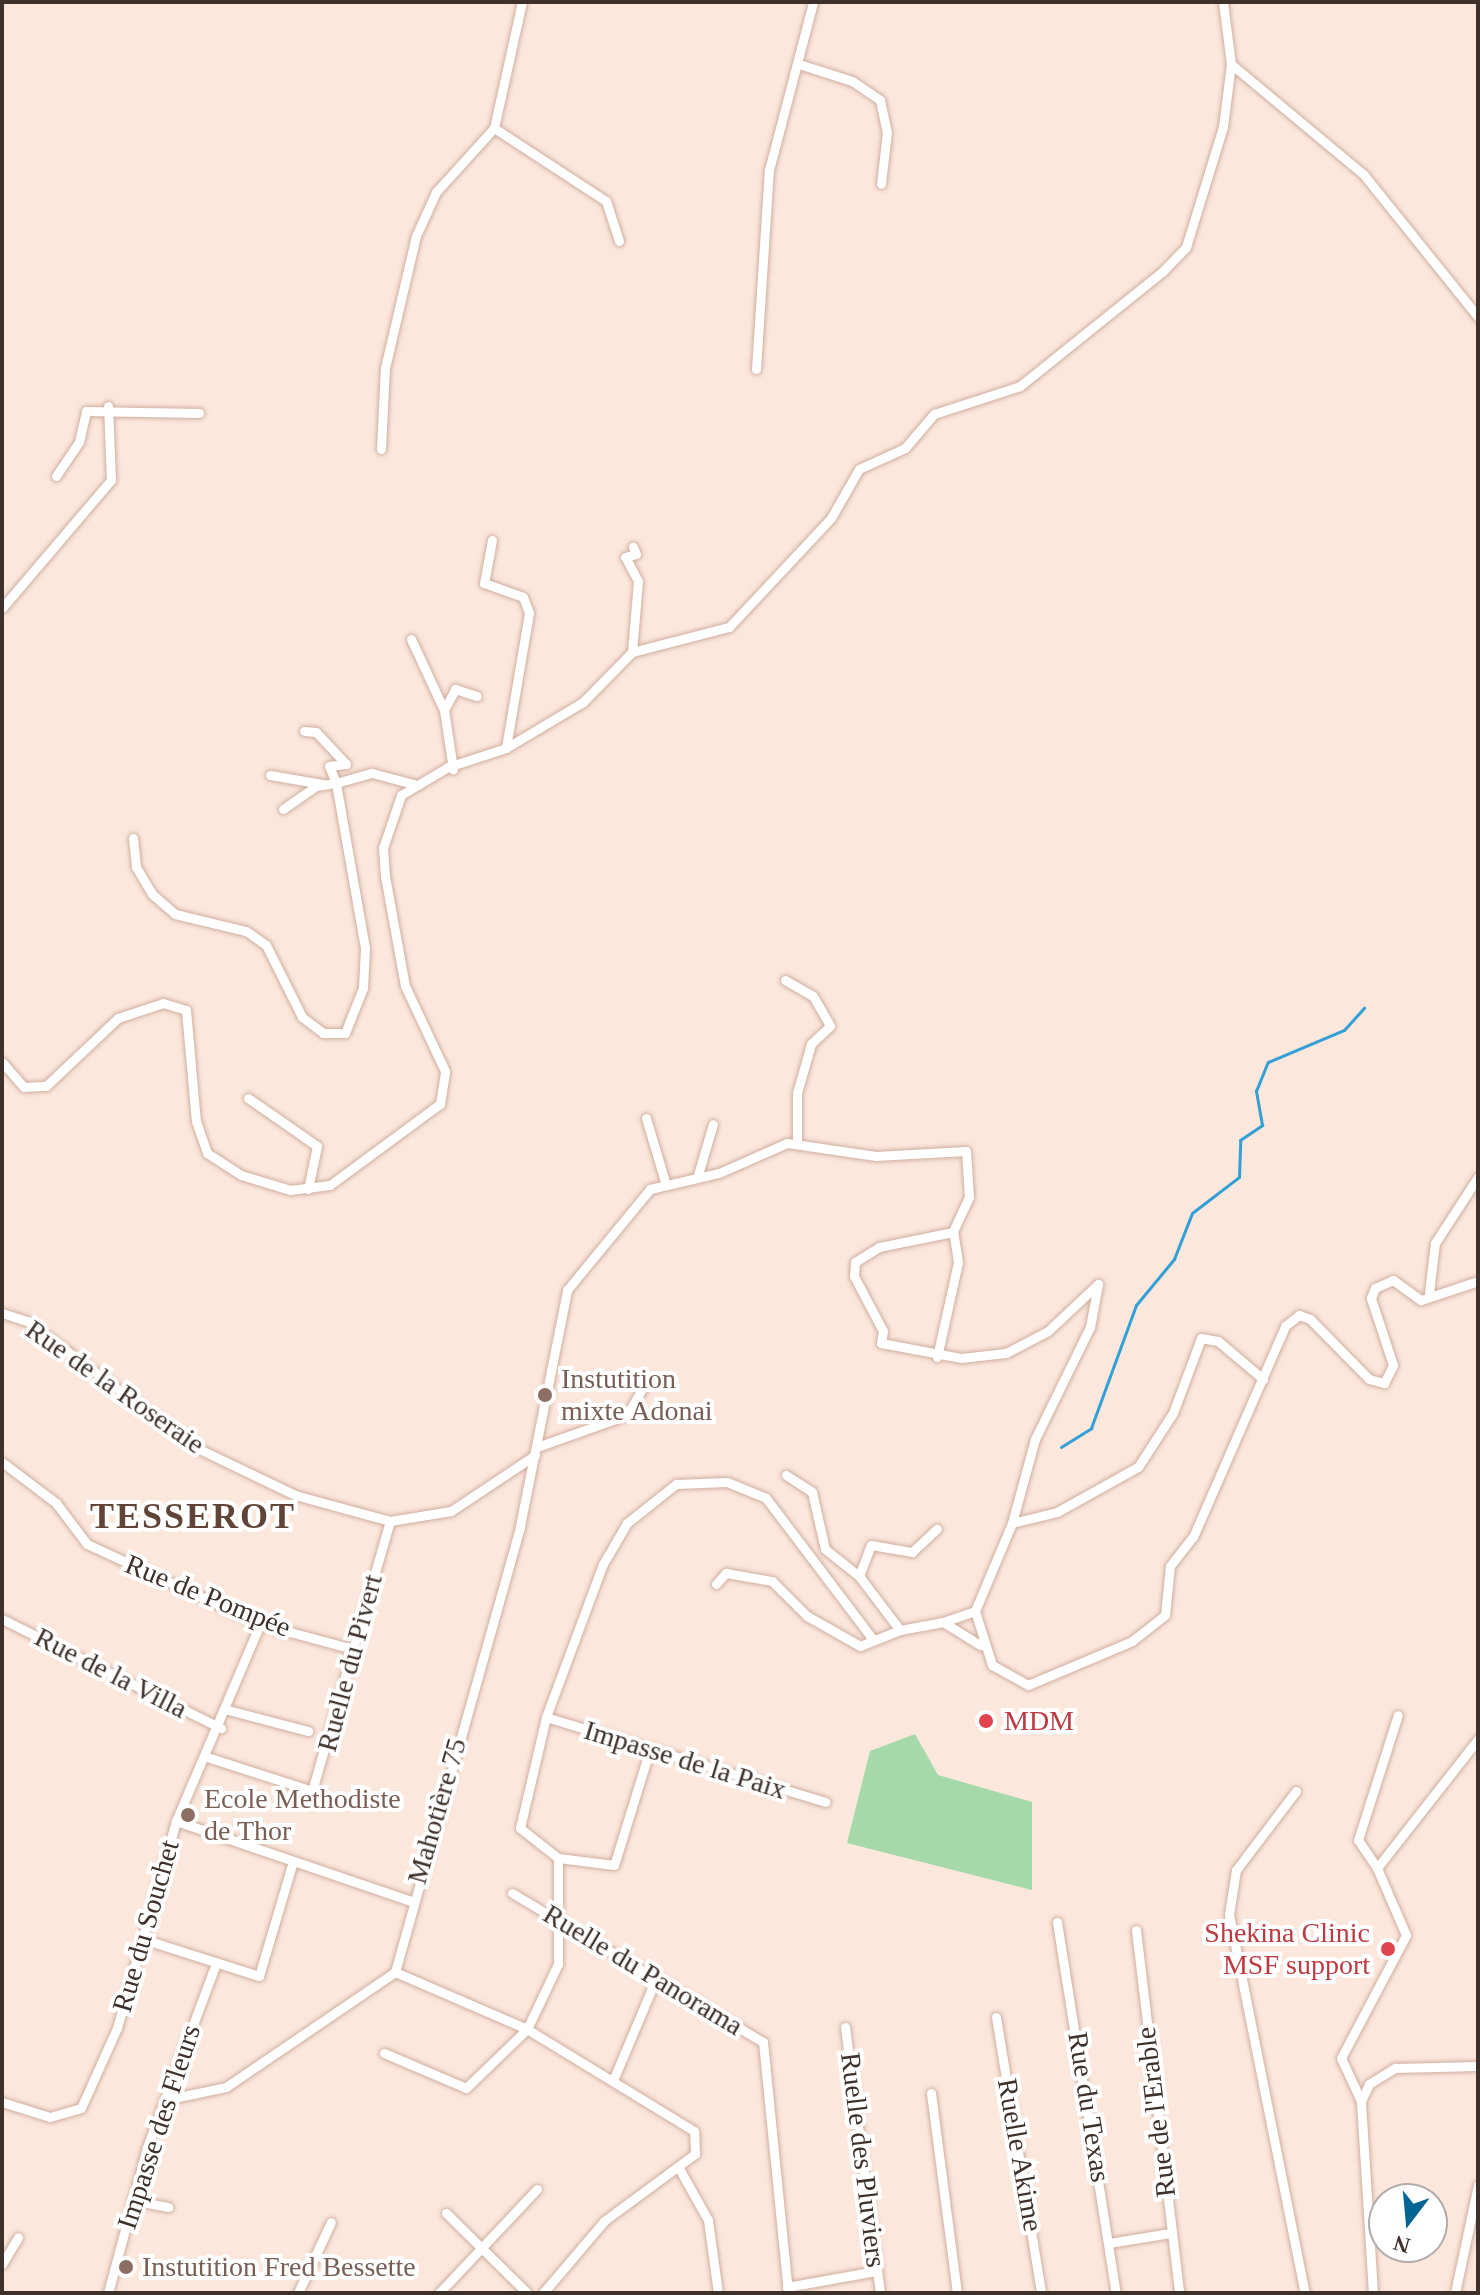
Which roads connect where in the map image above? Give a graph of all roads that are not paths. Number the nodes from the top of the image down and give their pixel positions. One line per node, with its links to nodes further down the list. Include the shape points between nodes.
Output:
1 (522, 2): 6 (street)
2 (813, 2): 4 (street)
3 (1223, 2): 5 (street)
4 (799, 64): 7 (street, via 852,81 880,100 887,132); 10 (street, via 769,170)
5 (1231, 64): 9 (street, via 1364,175); 19 (street, via 1223,127 1186,247 1162,272 1020,386 934,414 905,448 859,469 831,518 729,627)
6 (494, 128): 8 (street, via 606,201); 13 (street, via 436,192 416,236 385,368)
7 (881, 184)
8 (619, 241)
9 (1478, 317)
10 (756, 369)
11 (108, 406): 12 (street); 14 (street, via 83,414 79,442); 17 (street, via 111,480)
12 (199, 413)
13 (381, 449)
14 (56, 476)
15 (492, 540): 23 (street, via 484,583 523,597 529,613)
16 (633, 547): 19 (street, via 636,554 625,557 638,581)
17 (2, 608)
18 (411, 639): 21 (street)
19 (632, 652): 23 (street, via 603,688)
20 (477, 696): 21 (street, via 455,689)
21 (444, 710): 25 (street)
22 (304, 731): 24 (street, via 316,732)
23 (506, 748): 25 (street)
24 (346, 764): 26 (street); 28 (street, via 329,766)
25 (453, 769): 30 (street)
26 (360, 774): 28 (street); 30 (street)
27 (270, 775): 29 (street)
28 (336, 783): 29 (street); 32 (street, via 365,948 363,988 345,1033 323,1033 302,1017 266,945 246,931 175,914 152,894 136,867)
29 (324, 785): 31 (street)
30 (417, 785): 42 (street, via 394,808 385,876 405,986 447,1089 440,1104 349,1172)
31 (283, 809)
32 (133, 838)
33 (785, 980): 38 (street, via 813,996 830,1026 811,1044 797,1093)
34 (4, 1066): 42 (street, via 24,1087 46,1086 118,1018 163,1003 186,1010 196,1121 207,1153 265,1184)
35 (248, 1098): 42 (street, via 317,1146)
36 (646, 1118): 41 (street)
37 (713, 1124): 40 (street)
38 (797, 1143): 40 (street, Mahotière 75); 43 (street, via 876,1156 966,1151 969,1197)
39 (1478, 1177): 45 (street, via 1435,1243)
40 (697, 1178): 41 (street, Mahotière 75)
41 (666, 1185): 50 (street, Mahotière 75, via 650,1189 567,1290)
42 (308, 1189)
43 (953, 1232): 47 (street, via 958,1262); 47 (street, via 879,1247 855,1262 854,1276 883,1331 881,1343)
44 (1478, 1281): 45 (street)
45 (1429, 1293): 48 (street, via 1416,1300 1393,1280 1375,1288 1371,1298 1393,1365 1384,1383 1369,1379 1299,1315 1285,1326)
46 (2, 1313): 53 (street, Rue de la Roseraie, via 27,1321 197,1448 295,1495)
47 (937, 1357): 54 (street, via 1006,1353 1048,1331 1098,1284 1090,1327 1035,1439)
48 (1263, 1379): 54 (street, via 1218,1341 1201,1338 1173,1413 1138,1467 1057,1512); 65 (street, via 1228,1445 1193,1537 1170,1566 1165,1615 1132,1641 1028,1685 992,1665)
49 (643, 1387): 50 (street, Rue de la Roseraie, via 627,1415)
50 (536, 1451): 53 (street, Rue de la Roseraie, via 451,1511); 81 (street, Mahotière 75)
51 (2, 1462): 61 (street, Rue de Pompée, via 56,1503 87,1544)
52 (786, 1475): 56 (street, via 812,1492 825,1549)
53 (390, 1521): 64 (street, Ruelle du Pivert)
54 (1012, 1523): 58 (street)
55 (937, 1529): 56 (street, via 912,1552 871,1545)
56 (859, 1576): 62 (street)
57 (716, 1584): 63 (street, via 726,1573 772,1581 807,1616 860,1646)
58 (975, 1611): 60 (street); 65 (street)
59 (2, 1619): 69 (street, Rue de la Villa)
60 (943, 1622): 62 (street); 65 (street, via 967,1632)
61 (260, 1624): 64 (street, Rue de Pompée); 66 (street, Rue du Souchet)
62 (900, 1630): 63 (street)
63 (871, 1637): 68 (street, via 766,1498 727,1482 676,1484 627,1523 603,1564)
64 (353, 1649): 73 (street, Ruelle du Pivert, via 312,1791)
65 (986, 1652)
66 (228, 1710): 69 (street, Rue du Souchet); 70 (street)
67 (1398, 1715): 79 (street, via 1358,1840)
68 (546, 1717): 72 (street, Impasse de la Paix); 77 (street, via 520,1828)
69 (221, 1728): 73 (street, Rue du Souchet)
70 (308, 1731)
71 (1478, 1739): 79 (street)
72 (650, 1749): 75 (street, Impasse de la Paix); 77 (street, via 614,1865)
73 (207, 1757): 76 (street, Rue du Souchet)
74 (1296, 1791): 124 (street, via 1236,1870 1229,1914)
75 (825, 1802)
76 (176, 1821): 78 (street); 85 (street, Rue du Souchet)
77 (558, 1858): 82 (street)
78 (293, 1861): 81 (street); 86 (street, via 265,1971 252,1977)
79 (1377, 1868): 97 (street, via 1406,1935 1341,2058)
80 (512, 1893): 82 (street, Ruelle du Panorama)
81 (411, 1901): 87 (street, Mahotière 75)
82 (563, 1921): 88 (street, Ruelle du Panorama); 91 (street, via 558,1964)
83 (1057, 1922): 108 (street, Rue du Texas)
84 (1136, 1930): 106 (street, Rue de l'Erable)
85 (143, 1939): 86 (street); 98 (street, Rue du Souchet, via 117,2028 81,2108 50,2117)
86 (216, 1963): 96 (street, Impasse des Fleurs)
87 (395, 1972): 91 (street); 96 (street, via 226,2087)
88 (657, 1976): 94 (street); 112 (street, Ruelle du Panorama, via 763,2042)
89 (996, 2017): 121 (street, Ruelle Akime)
90 (845, 2027): 111 (street, Ruelle des Pluviers)
91 (527, 2029): 92 (street, via 466,2088); 94 (street)
92 (384, 2053)
93 (1478, 2066): 97 (street, via 1395,2068 1369,2084)
94 (614, 2078): 99 (street, via 692,2127 697,2148)
95 (931, 2093): 120 (street)
96 (164, 2100): 102 (street, Impasse des Fleurs)
97 (1361, 2101): 125 (street)
98 (2, 2102)
99 (680, 2170): 117 (street, via 604,2221); 118 (street, via 708,2220)
100 (1478, 2185): 126 (street)
101 (537, 2189): 109 (street)
102 (132, 2200): 103 (street); 113 (street, Impasse des Fleurs)
103 (168, 2207)
104 (446, 2213): 109 (street)
105 (331, 2222): 114 (street)
106 (1170, 2233): 108 (street); 123 (street, Rue de l'Erable)
107 (18, 2237): 110 (street)
108 (1109, 2243): 122 (street, Rue du Texas)
109 (482, 2249): 115 (street); 116 (street)
110 (2, 2264)
111 (876, 2271): 112 (street); 119 (street, Ruelle des Pluviers)
112 (788, 2290)
113 (108, 2293)
114 (298, 2293)
115 (439, 2293)
116 (527, 2293)
117 (543, 2293)
118 (718, 2293)
119 (880, 2293)
120 (957, 2293)
121 (1041, 2293)
122 (1116, 2293)
123 (1179, 2293)
124 (1305, 2293)
125 (1373, 2293)
126 (1455, 2293)

